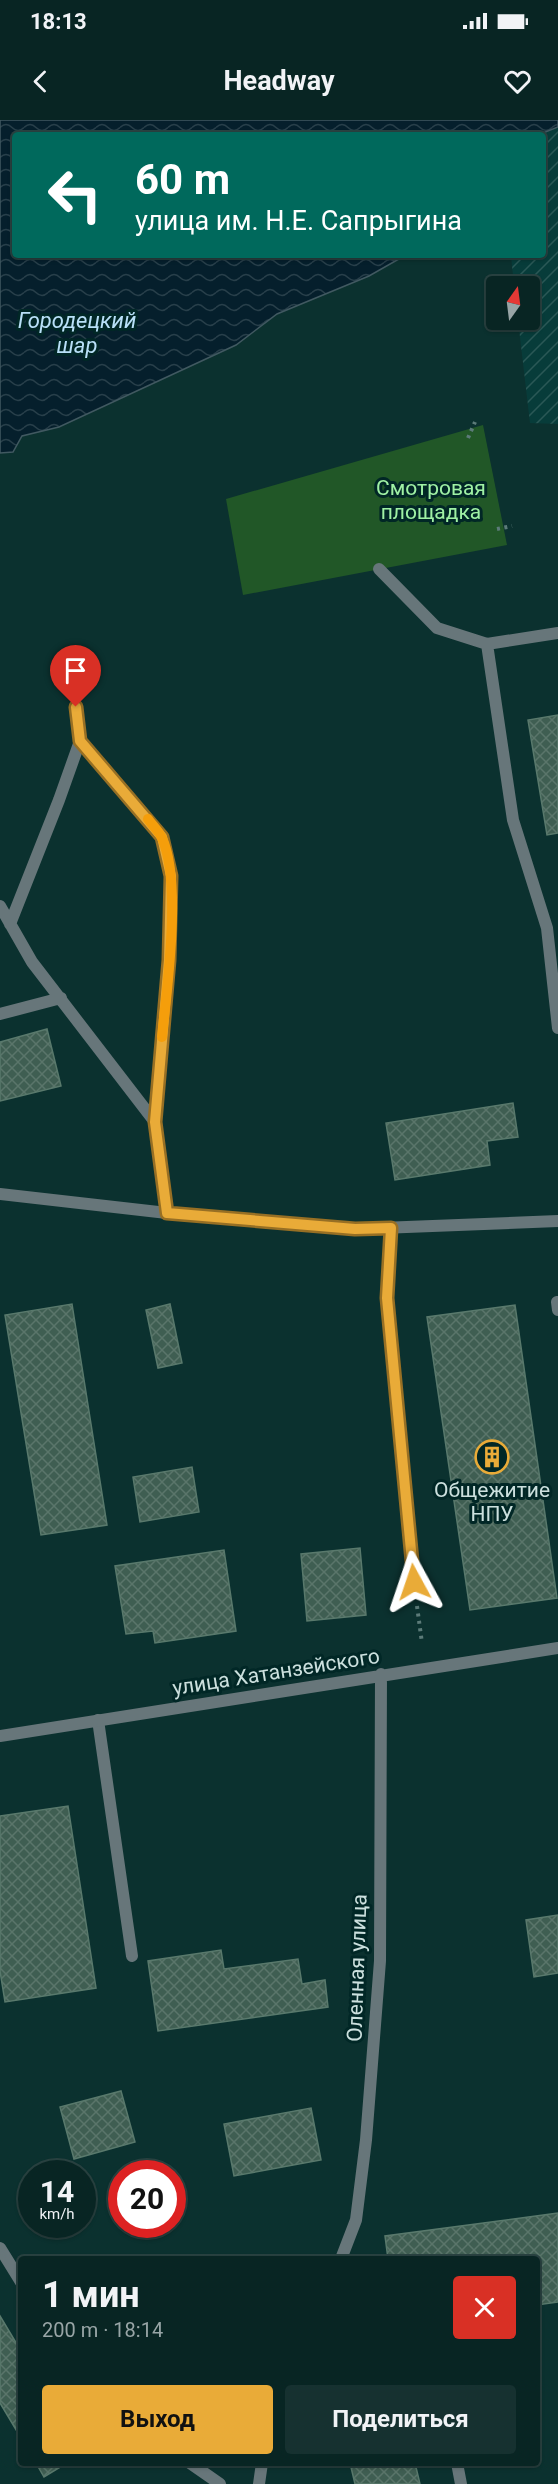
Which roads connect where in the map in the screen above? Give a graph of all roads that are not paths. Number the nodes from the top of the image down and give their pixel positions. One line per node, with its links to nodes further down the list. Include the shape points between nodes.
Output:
1 (379, 569): 3 (street, via 437,628)
2 (558, 633): 3 (street)
3 (487, 644): 8 (street, via 513,820)
4 (76, 707): 5 (street)
5 (80, 741): 7 (street); 12 (street, via 162,837 171,876 169,960)
6 (0, 906): 7 (street)
7 (10, 924): 9 (street, via 32,962)
8 (553, 945): 11 (street)
9 (61, 998): 10 (street); 12 (street)
10 (0, 1014)
11 (558, 1028)
12 (155, 1122): 14 (street)
13 (0, 1194): 14 (street)
14 (167, 1213): 16 (street, via 355,1229)
15 (558, 1221): 16 (street)
16 (391, 1228): 17 (street, via 387,1298)
17 (414, 1582)
18 (558, 1648): 19 (street, улица Хатанзейского)
19 (381, 1674): 20 (street, улица Хатанзейского); 24 (street, Оленная улица, via 380,1961 356,2220)
20 (98, 1720): 21 (street, улица Хатанзейского); 22 (street)
21 (0, 1736)
22 (132, 1956)
23 (0, 2248): 25 (street)
24 (343, 2256)
25 (18, 2277)
26 (194, 2466): 29 (street)
27 (262, 2466): 30 (street)
28 (458, 2466): 31 (street)
29 (220, 2484)
30 (259, 2484)
31 (461, 2484)

